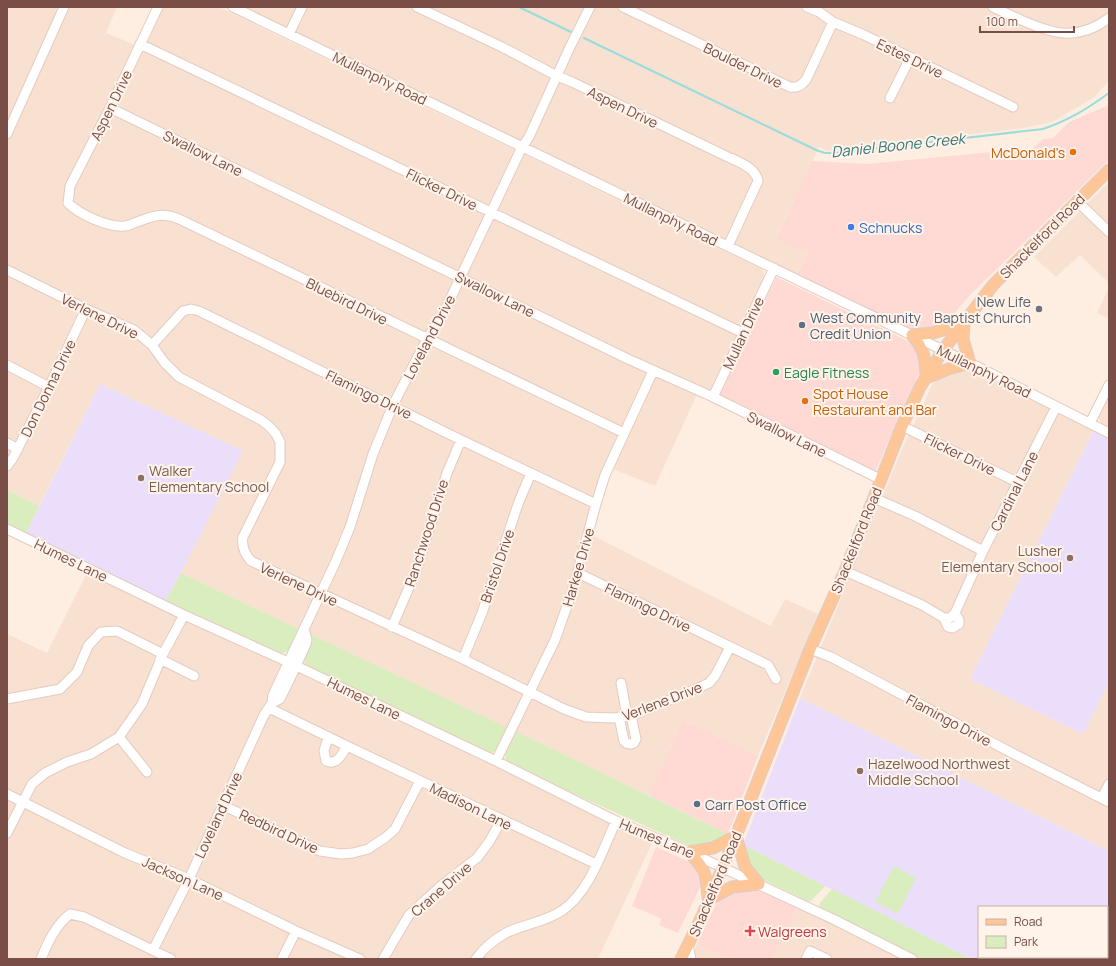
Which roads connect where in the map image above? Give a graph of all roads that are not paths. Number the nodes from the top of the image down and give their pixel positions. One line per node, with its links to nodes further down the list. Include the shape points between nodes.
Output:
1 (64, 7): 19 (street)
2 (158, 7): 13 (street, Aspen Drive)
3 (233, 7): 12 (street, Mullanphy Road)
4 (302, 7): 12 (street)
5 (417, 7): 15 (street, Aspen Drive)
6 (590, 7): 15 (street, Loveland Drive)
7 (623, 7): 11 (street, Boulder Drive, via 790,88 802,86 806,80)
8 (807, 7): 11 (street, Estes Drive)
9 (993, 7): 10 (street, via 1036,27 1060,33 1082,31)
10 (1109, 18)
11 (833, 22): 14 (street, Estes Drive)
12 (289, 34): 20 (street, Mullanphy Road)
13 (140, 44): 18 (street, Aspen Drive); 24 (street, Flicker Drive)
14 (910, 58): 16 (street); 17 (street, Estes Drive)
15 (556, 76): 20 (street, Loveland Drive); 26 (street, Aspen Drive, via 753,171 758,181)
16 (890, 98)
17 (1013, 107)
18 (110, 108): 23 (street, Aspen Drive, via 70,186); 29 (street, Swallow Lane)
19 (7, 134)
20 (522, 147): 24 (street, Loveland Drive); 26 (street, Mullanphy Road)
21 (1109, 170): 22 (main road, Shackelford Road)
22 (1077, 201): 25 (street); 31 (main road, Shackelford Road, via 993,285)
23 (68, 203): 34 (street, Bluebird Drive, via 82,213 110,225 126,226 153,216 171,216)
24 (492, 213): 29 (street, Loveland Drive); 32 (street, Flicker Drive)
25 (1109, 232)
26 (728, 246): 27 (street, Mullanphy Road)
27 (774, 268): 32 (street, Mullan Drive); 33 (street, Mullanphy Road)
28 (7, 270): 30 (street, Verlene Drive)
29 (461, 277): 34 (street, Loveland Drive); 39 (street, Swallow Lane)
30 (86, 309): 35 (street, Verlene Drive, via 134,330); 42 (street, Don Donna Drive)
31 (964, 323): 33 (main road, via 933,333); 36 (main road, Shackelford Road); 37 (main road, via 963,339)
32 (743, 333): 43 (street, Mullan Drive)
33 (912, 335): 36 (street, Mullanphy Road); 40 (main road, via 924,354)
34 (427, 340): 44 (street, Loveland Drive); 48 (street, Bluebird Drive)
35 (152, 345): 44 (street, Flamingo Drive, via 183,311 200,311); 63 (street, Verlene Drive, via 179,378 261,420 276,434 280,442 280,462 243,537 244,552 250,561)
36 (943, 350): 37 (street, Mullanphy Road); 40 (main road, Shackelford Road)
37 (970, 363): 40 (main road); 45 (street, Mullanphy Road)
38 (7, 365): 42 (street)
39 (653, 371): 43 (street, Swallow Lane); 48 (street, Harkee Drive)
40 (926, 378): 47 (main road, Shackelford Road)
41 (1109, 385): 46 (street)
42 (49, 387): 52 (street, Don Donna Drive)
43 (713, 397): 55 (street, Swallow Lane)
44 (393, 405): 50 (street, Flamingo Drive); 63 (street, Loveland Drive, via 373,454 350,527)
45 (1056, 407): 46 (street, Mullanphy Road); 56 (street, Cardinal Lane)
46 (1090, 423): 49 (street, Mullanphy Road)
47 (902, 426): 55 (main road, Shackelford Road); 56 (street, Flicker Drive)
48 (624, 433): 58 (street, Harkee Drive, via 605,475)
49 (1109, 433)
50 (461, 440): 54 (street, Flamingo Drive); 65 (street, Ranchwood Drive, via 446,473 416,570)
51 (7, 443): 52 (street)
52 (18, 449): 53 (street, Don Donna Drive)
53 (7, 466)
54 (531, 473): 58 (street, Flamingo Drive); 69 (street, Bristol Drive, via 518,504 482,613)
55 (880, 479): 57 (main road, Shackelford Road)
56 (1019, 483): 60 (street, Cardinal Lane)
57 (874, 498): 60 (street); 61 (main road, Shackelford Road)
58 (596, 504): 62 (street, Harkee Drive)
59 (7, 529): 64 (street, Humes Lane)
60 (983, 551): 61 (street, Cardinal Lane, via 950,616)
61 (845, 570): 67 (main road, Shackelford Road)
62 (578, 573): 66 (street, Flamingo Drive); 74 (street, Harkee Drive, via 564,618)
63 (321, 594): 65 (street, Verlene Drive); 70 (street, Loveland Drive, via 304,629)
64 (184, 615): 68 (street); 70 (street, Humes Lane)
65 (392, 627): 69 (street, Verlene Drive)
66 (730, 648): 72 (street, Flamingo Drive, via 768,665); 77 (street, Verlene Drive, via 709,683)
67 (810, 649): 86 (street, Flamingo Drive, via 831,657); 92 (main road, Shackelford Road)
68 (162, 657): 71 (street); 75 (street, via 118,631 101,632 88,646 77,672 60,689); 79 (street, via 142,704)
69 (463, 659): 74 (street, Verlene Drive)
70 (292, 664): 76 (street, Loveland Drive, via 272,695); 81 (street, Humes Lane)
71 (194, 676)
72 (776, 679)
73 (621, 683): 77 (street)
74 (530, 693): 77 (street, Verlene Drive, via 577,715 598,718); 81 (street, Harkee Drive)
75 (7, 699)
76 (271, 705): 78 (street, Madison Lane); 88 (street, Loveland Drive)
77 (626, 716)
78 (328, 737): 80 (street, Madison Lane); 80 (street, via 324,751 326,761 334,762)
79 (119, 738): 82 (street); 87 (street, via 92,754 45,773 32,784)
80 (347, 746): 83 (street, Madison Lane)
81 (496, 762): 90 (street, Humes Lane)
82 (147, 772)
83 (420, 781): 88 (street, Redbird Drive, via 395,829 368,849 353,853 320,851); 89 (street, Madison Lane)
84 (1109, 784): 86 (street)
85 (7, 794): 87 (street, Jackson Lane)
86 (1105, 800)
87 (22, 802): 91 (street); 96 (street, Jackson Lane, via 125,853)
88 (222, 805): 96 (street, Loveland Drive)
89 (501, 821): 94 (street, Madison Lane); 107 (street, Crane Drive, via 477,858 409,915)
90 (616, 821): 93 (street, Humes Lane); 94 (street)
91 (7, 833)
92 (736, 836): 93 (main road, via 713,848); 95 (main road, Shackelford Road); 97 (main road, via 745,867)
93 (689, 852): 95 (street, Humes Lane); 98 (main road, via 703,868)
94 (596, 864): 108 (street, via 583,890 562,911 505,933)
95 (722, 868): 97 (street, Humes Lane); 98 (main road, Shackelford Road)
96 (189, 879): 99 (street, Jackson Lane); 101 (street, Loveland Drive)
97 (759, 884): 98 (main road, via 732,887); 112 (street, Humes Lane)
98 (708, 900): 100 (main road, Shackelford Road)
99 (296, 931): 105 (street); 106 (street, Jackson Lane)
100 (688, 945): 109 (main road, Shackelford Road); 110 (street)
101 (153, 950): 103 (street, via 84,917 70,914 61,921 52,934); 104 (street)
102 (808, 955): 111 (street)
103 (41, 959)
104 (171, 959)
105 (282, 959)
106 (360, 959)
107 (383, 959)
108 (476, 959)
109 (681, 959)
110 (691, 959)
111 (827, 959)
112 (912, 959)

